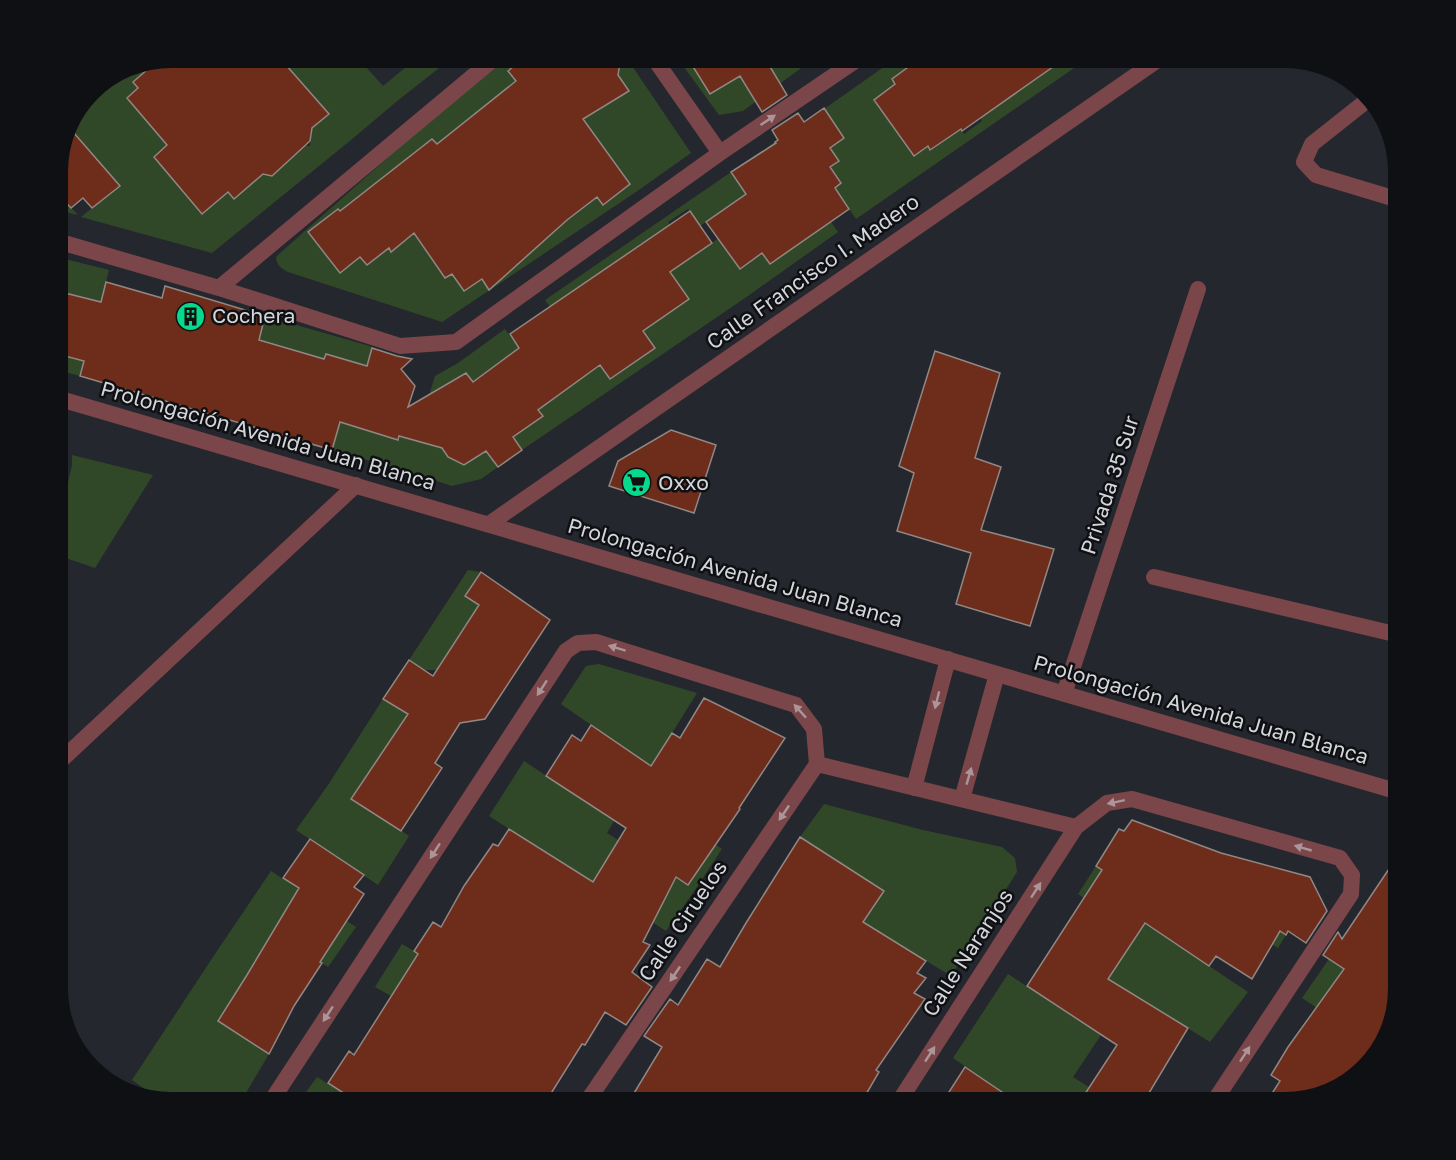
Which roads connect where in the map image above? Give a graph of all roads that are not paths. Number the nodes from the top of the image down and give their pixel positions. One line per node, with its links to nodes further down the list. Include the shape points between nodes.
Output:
1 (483, 68): 9 (street)
2 (663, 68): 6 (street)
3 (845, 68): 6 (street, one-way to 3)
4 (1146, 68): 13 (street, Calle Francisco I. Madero)
5 (1364, 103): 7 (street, via 1312,144 1304,162 1316,175)
6 (720, 153): 9 (street, via 456,342 400,346)
7 (1388, 197)
8 (68, 244): 9 (street)
9 (219, 288)
10 (1198, 290): 18 (street, Privada 35 Sur)
11 (68, 401): 12 (street, Prolongación Avenida Juan Blanca)
12 (356, 485): 13 (street, Prolongación Avenida Juan Blanca); 19 (street)
13 (489, 524): 16 (street, Prolongación Avenida Juan Blanca)
14 (1154, 577): 15 (street)
15 (1388, 631)
16 (948, 659): 17 (street, Prolongación Avenida Juan Blanca); 21 (street, one-way to 21)
17 (997, 674): 18 (street, Prolongación Avenida Juan Blanca); 23 (street, one-way to 17)
18 (1064, 694): 22 (street, Prolongación Avenida Juan Blanca)
19 (68, 754)
20 (817, 764): 21 (street); 25 (street, one-way to 25, via 814,729 796,705 596,642 578,643 566,651); 26 (street, Calle Ciruelos, one-way to 26)
21 (914, 788): 23 (street)
22 (1388, 789)
23 (962, 799): 24 (street)
24 (1077, 827): 27 (street, Calle Naranjos, one-way to 24); 28 (street, Calle Naranjos, one-way to 24, via 1351,894 1352,875 1340,858 1131,799 1107,803)
25 (277, 1092)
26 (593, 1092)
27 (905, 1092)
28 (1220, 1092)

